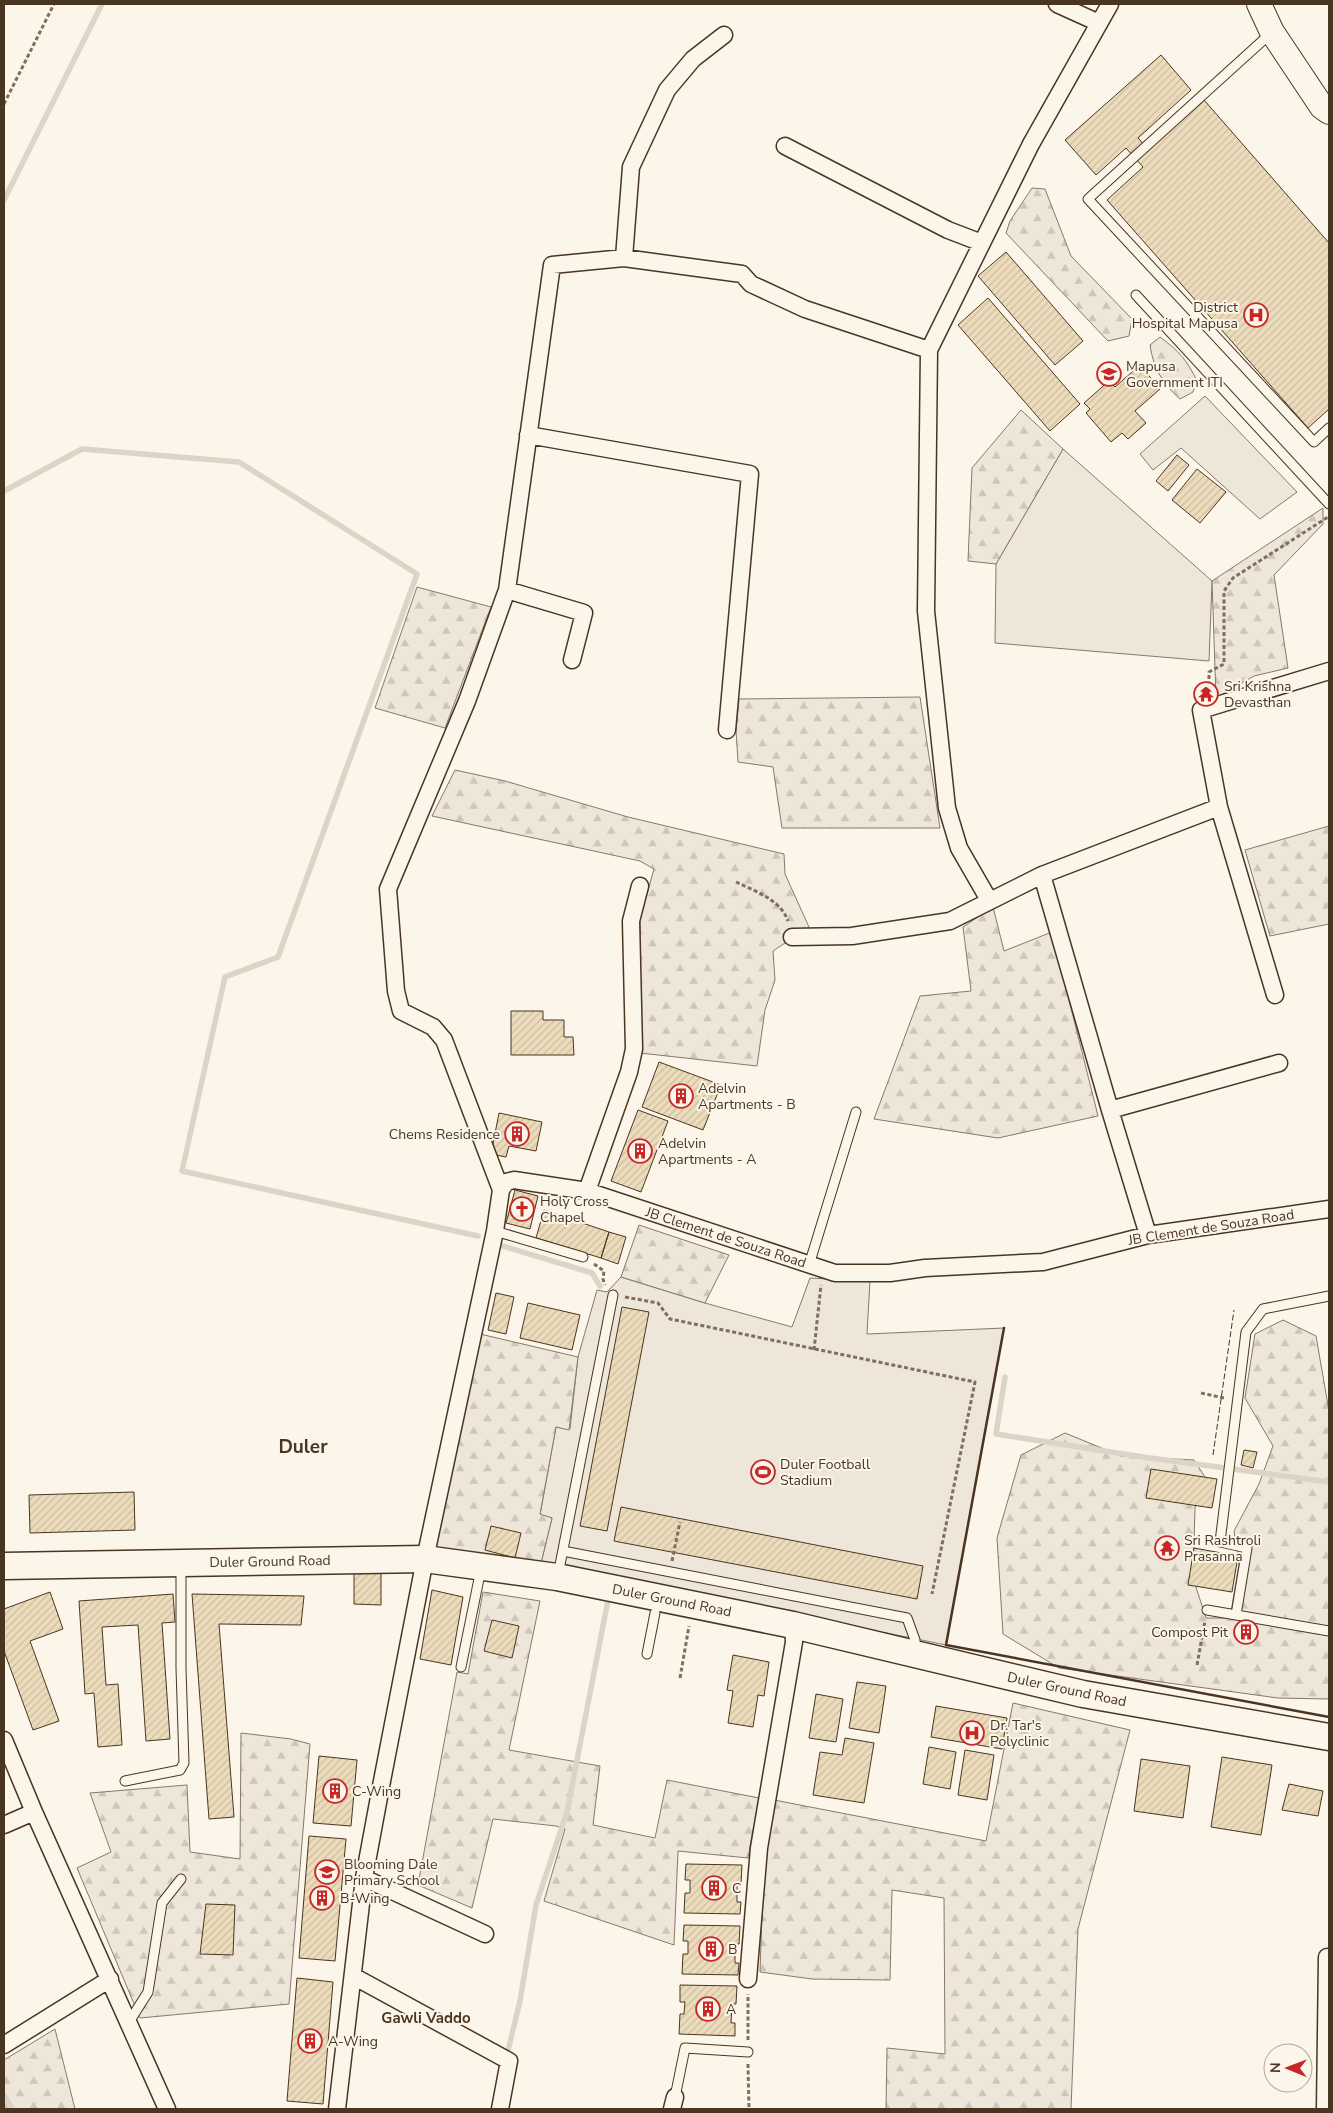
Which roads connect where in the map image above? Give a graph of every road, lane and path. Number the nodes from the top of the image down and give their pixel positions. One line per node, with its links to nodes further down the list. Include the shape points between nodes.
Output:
1 (54, 4): 8 (path)
2 (1058, 4): 5 (street)
3 (1110, 4): 5 (street)
4 (1259, 4): 6 (main road)
5 (1099, 23): 11 (street, via 1031,144)
6 (1272, 32): 9 (main road, via 1322,107); 15 (lane, via 1088,199 1314,442)
7 (724, 36): 12 (street, via 693,59 667,90 631,166)
8 (4, 104)
9 (1329, 112)
10 (785, 146): 11 (street, via 948,230)
11 (982, 243): 14 (street)
12 (624, 258): 14 (street, via 742,274 751,284 805,309); 16 (street, via 552,265)
13 (1136, 295): 17 (lane)
14 (929, 350): 28 (street, via 926,611 947,808 959,848)
15 (1329, 428)
16 (528, 435): 19 (street); 23 (street, via 750,474)
17 (1329, 504)
18 (1329, 516): 22 (path, via 1233,578 1224,591 1224,664 1209,672)
19 (507, 590): 20 (street, via 584,612); 34 (street, via 468,701 388,889 396,991 402,1011 433,1027 444,1040)
20 (572, 660)
21 (1329, 671): 22 (street)
22 (1209, 707): 24 (street, via 1201,710)
23 (727, 730)
24 (1219, 807): 25 (street); 30 (street)
25 (1042, 875): 28 (street); 32 (street)
26 (736, 882): 29 (path, via 770,899 786,914)
27 (640, 886): 35 (street, via 631,921 634,1049)
28 (989, 900): 29 (street, via 950,921 852,936)
29 (792, 937)
30 (1275, 995)
31 (1279, 1063): 32 (street)
32 (1110, 1110): 38 (street)
33 (856, 1112): 40 (lane)
34 (501, 1190): 35 (street, JB Clement de Souza Road, via 506,1182 514,1180); 37 (street)
35 (587, 1191): 40 (street, JB Clement de Souza Road)
36 (1329, 1209): 38 (street, JB Clement de Souza Road)
37 (495, 1231): 39 (lane); 49 (street)
38 (1148, 1235): 41 (street, JB Clement de Souza Road, via 1043,1262 890,1273)
39 (583, 1257): 42 (path, via 604,1271 607,1292)
40 (809, 1264): 41 (street, JB Clement de Souza Road)
41 (835, 1273): 44 (path, via 822,1278)
42 (613, 1294): 44 (path, via 658,1303 670,1319); 48 (lane)
43 (1329, 1296): 46 (lane, via 1263,1308 1246,1332)
44 (814, 1350): 55 (path, via 975,1382)
45 (1201, 1393): 46 (path)
46 (1237, 1400): 58 (lane, via 1220,1542 1248,1548)
47 (680, 1522): 53 (path)
48 (563, 1551): 53 (lane); 54 (lane)
49 (425, 1559): 50 (main road, Duler Ground Road); 52 (main road, Duler Ground Road); 72 (street)
50 (181, 1563): 51 (main road, Duler Ground Road); 69 (lane, via 184,1763 180,1770)
51 (4, 1566)
52 (482, 1566): 54 (main road, Duler Ground Road); 65 (lane)
53 (670, 1572): 63 (lane, via 907,1618 915,1640)
54 (557, 1577): 60 (main road, Duler Ground Road)
55 (932, 1594)
56 (1207, 1610): 58 (lane); 64 (path)
57 (655, 1613): 62 (lane)
58 (1236, 1615): 61 (lane)
59 (690, 1620): 66 (path)
60 (793, 1625): 63 (main road, Duler Ground Road); 78 (street, via 794,1642 759,1848)
61 (1329, 1631)
62 (647, 1654)
63 (915, 1654): 67 (main road, Duler Ground Road, via 1082,1694)
64 (1198, 1665)
65 (461, 1666)
66 (680, 1678)
67 (1329, 1737)
68 (4, 1740): 70 (street)
69 (125, 1780)
70 (34, 1812): 71 (street); 77 (street)
71 (4, 1825)
72 (364, 1878): 74 (street); 76 (street)
73 (181, 1879): 79 (lane, via 162,1903 148,1992)
74 (485, 1934)
75 (1327, 1956): 80 (street)
76 (353, 1976): 85 (street); 86 (street, via 509,2061)
77 (110, 1979): 79 (street); 81 (street)
78 (748, 1979)
79 (128, 2022): 84 (street)
80 (1328, 2023): 87 (street)
81 (4, 2044)
82 (748, 2052): 83 (lane, via 685,2048)
83 (674, 2103)
84 (167, 2109)
85 (337, 2109)
86 (500, 2109)
87 (1325, 2109)

